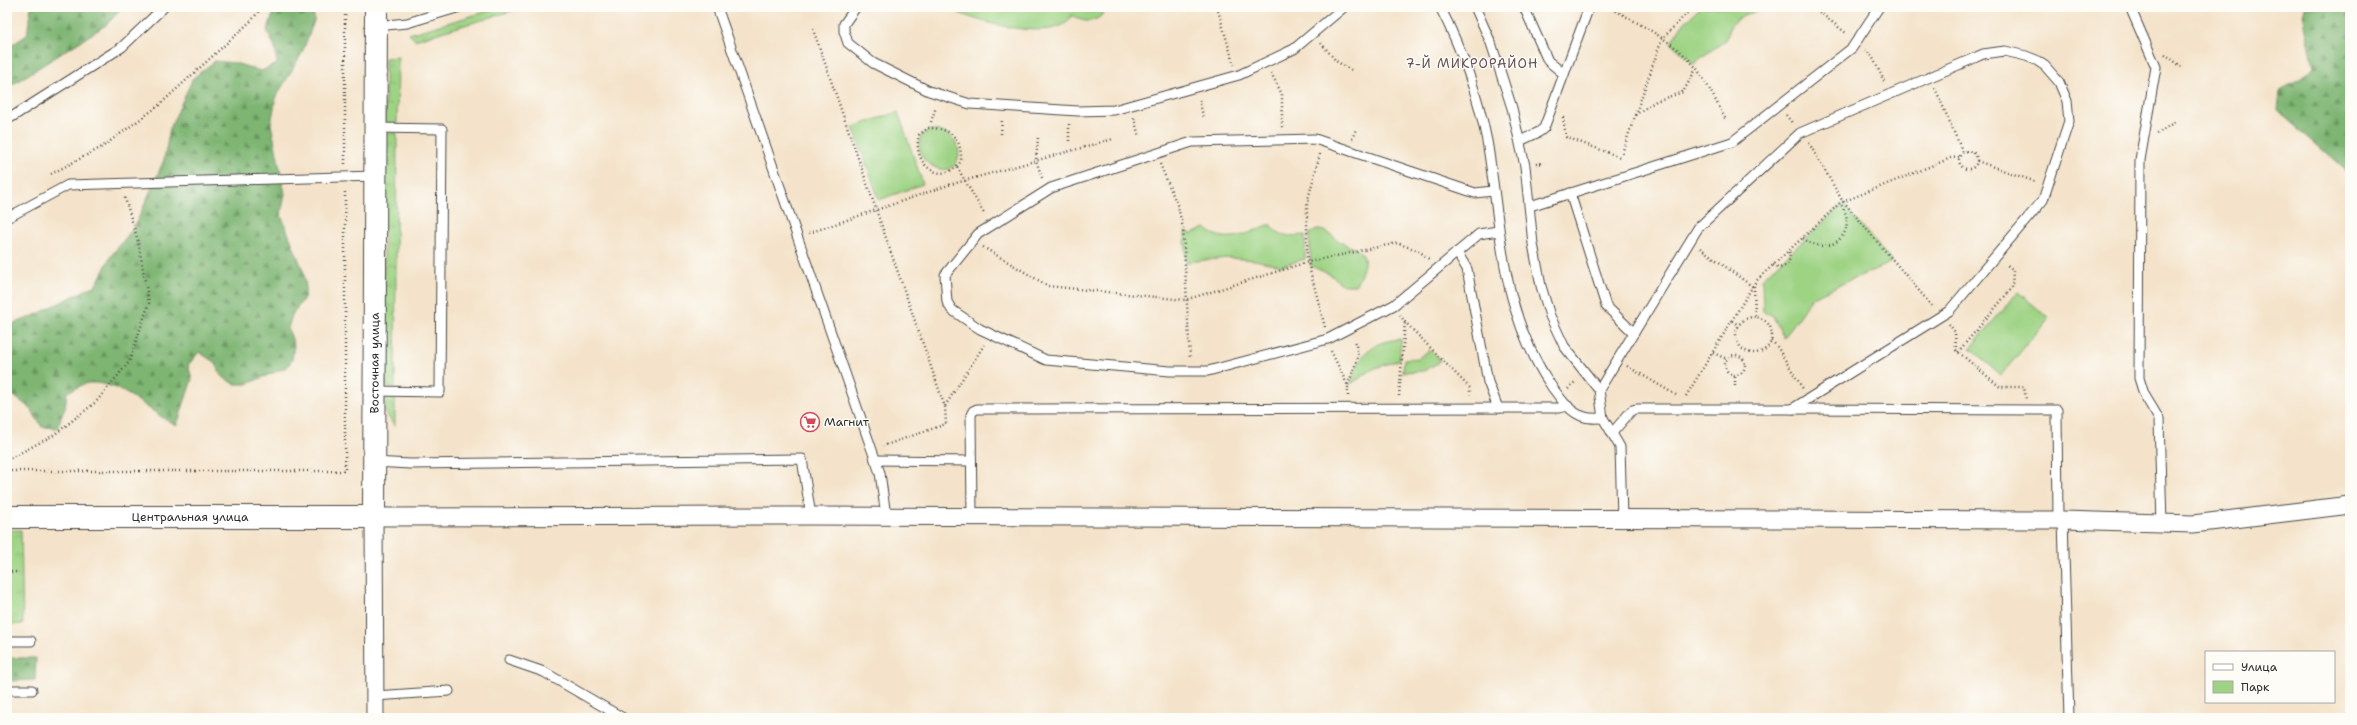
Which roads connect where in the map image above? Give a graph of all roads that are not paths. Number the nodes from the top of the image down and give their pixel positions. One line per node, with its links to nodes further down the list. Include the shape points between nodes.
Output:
1 (164, 7): 14 (lane, via 122,47)
2 (460, 7): 12 (lane, via 408,22)
3 (717, 7): 32 (lane)
4 (856, 7): 5 (lane, via 844,24 848,44 873,63 929,91 970,104 1078,112 1114,110 1239,75 1294,49)
5 (1344, 7)
6 (1440, 7): 18 (lane, via 1466,68 1478,108 1486,141)
7 (1475, 7): 16 (lane, via 1491,44)
8 (1524, 7): 13 (lane, via 1548,61)
9 (1589, 7): 13 (lane)
10 (1879, 7): 19 (lane, via 1852,48 1732,142)
11 (2130, 7): 43 (lane, via 2156,67 2140,160 2139,378 2144,394 2159,419)
12 (376, 16): 15 (main road, Восточная улица)
13 (1564, 74): 16 (lane, via 1544,128)
14 (7, 120)
15 (375, 128): 17 (main road, Восточная улица); 26 (lane, via 442,129 440,392)
16 (1520, 142): 20 (lane, via 1526,166)
17 (375, 176): 21 (lane, via 68,184); 26 (main road, Восточная улица)
18 (1493, 191): 22 (lane); 23 (lane, via 1475,193 1315,139 1192,142 1045,191 978,234 947,272 944,280 948,307 980,329 1046,360 1208,371 1328,339 1394,305)
19 (1570, 193): 20 (lane); 24 (lane, via 1606,306)
20 (1530, 206): 25 (lane, via 1533,244 1550,316 1564,346)
21 (7, 218)
22 (1498, 231): 23 (lane, via 1479,234); 27 (lane, via 1506,279 1530,349 1545,376)
23 (1457, 252): 28 (lane, via 1467,269 1488,382)
24 (1634, 333): 25 (lane); 29 (lane, via 1698,228 1801,133 1983,54 2005,51 2031,58 2045,66 2059,82 2067,101 2068,130 2043,200 1949,310)
25 (1599, 390): 30 (lane)
26 (374, 391): 34 (main road, Восточная улица)
27 (1568, 406): 28 (lane); 30 (lane, via 1584,417)
28 (1498, 408): 33 (lane, via 977,409 972,415)
29 (1792, 409): 31 (lane, via 1683,404 1633,409); 42 (lane, via 2057,410)
30 (1603, 418): 31 (lane)
31 (1612, 433): 41 (lane, via 1621,454)
32 (875, 460): 33 (lane); 38 (lane, via 880,473)
33 (972, 461): 39 (lane)
34 (374, 462): 37 (lane, via 410,464 802,459); 40 (main road, Восточная улица)
35 (2350, 505): 43 (street, via 2192,524)
36 (7, 516): 40 (main road, Центральная улица)
37 (811, 516): 38 (street); 40 (street)
38 (886, 516): 39 (street)
39 (972, 516): 41 (street)
40 (374, 517): 50 (street, Восточная улица)
41 (1622, 518): 42 (street)
42 (2061, 520): 43 (street); 53 (lane)
43 (2162, 525)
44 (7, 641): 45 (lane)
45 (31, 641)
46 (509, 660): 52 (lane, via 544,672)
47 (7, 690): 48 (lane)
48 (32, 690)
49 (449, 692): 50 (lane)
50 (375, 696): 51 (street, Восточная улица)
51 (375, 718)
52 (624, 718)
53 (2069, 718)

